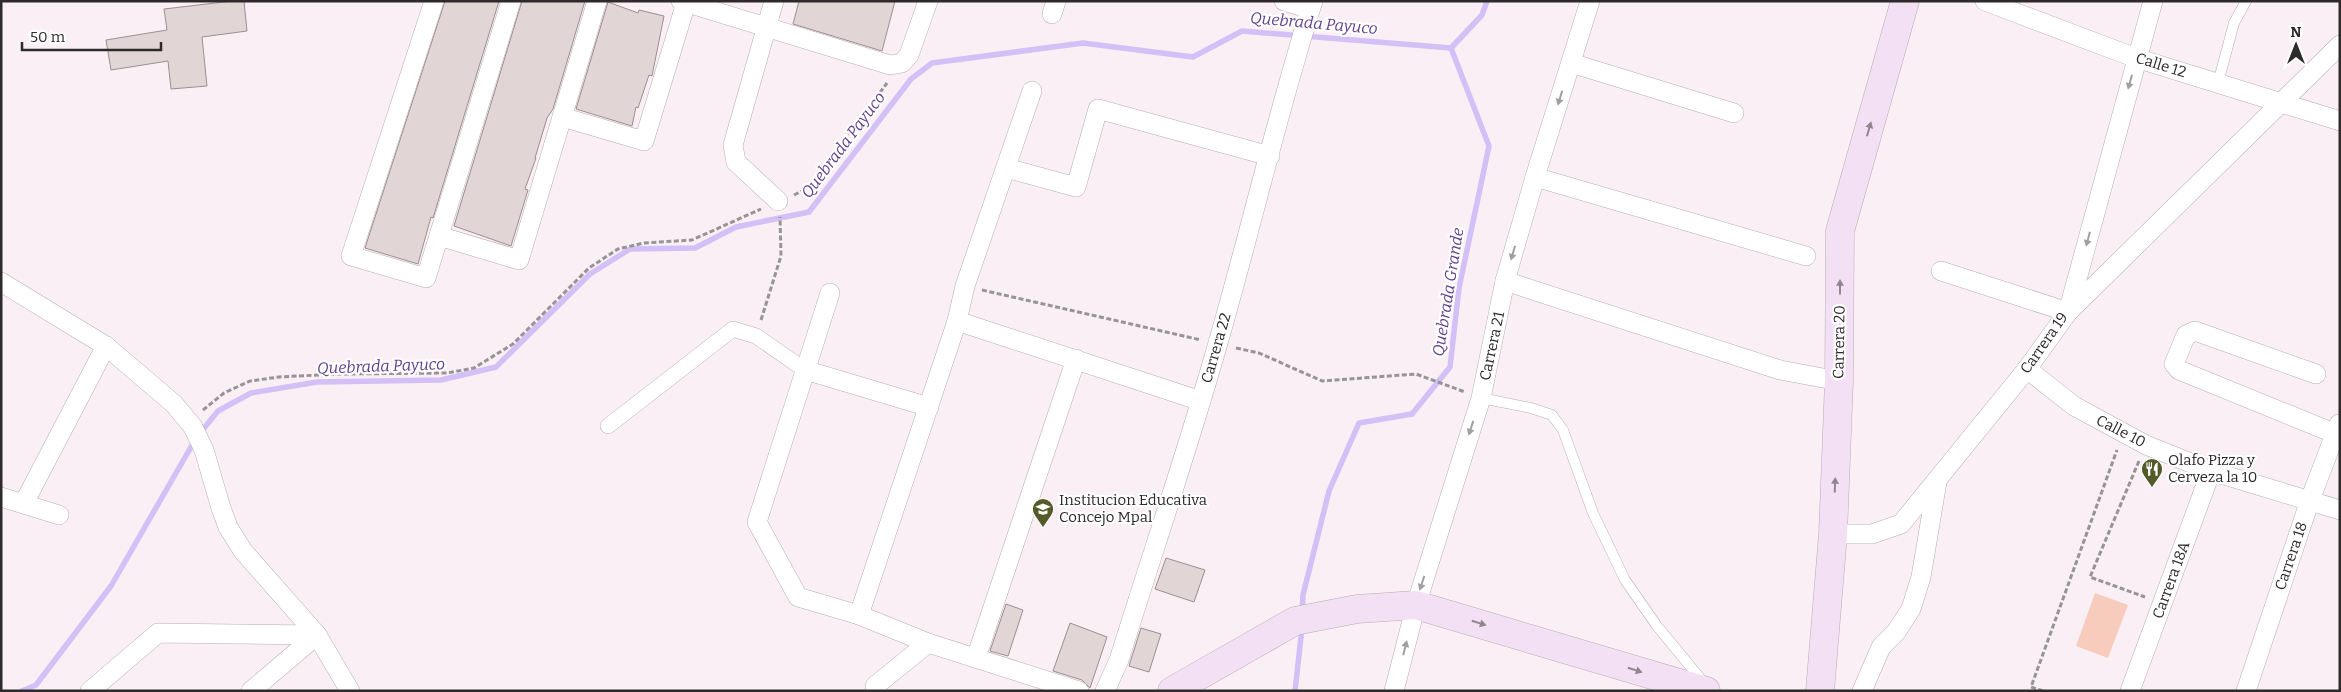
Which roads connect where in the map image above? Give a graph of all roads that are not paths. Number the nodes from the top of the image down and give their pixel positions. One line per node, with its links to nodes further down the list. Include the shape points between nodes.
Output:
1 (434, 1): 28 (street, via 351,256 426,278)
2 (511, 1): 28 (street)
3 (597, 1): 22 (street)
4 (774, 1): 14 (street)
5 (928, 1): 14 (street, via 909,55 902,63 890,65)
6 (1284, 1): 13 (street)
7 (1590, 1): 17 (street, Carrera 21)
8 (1905, 1): 41 (main road, Carrera 20, one-way to 8, via 1840,231)
9 (1985, 1): 16 (street, Calle 12)
10 (2153, 1): 16 (street, Carrera 19)
11 (2246, 1): 18 (lane, via 2234,23)
12 (684, 2): 14 (street); 22 (street, via 644,141)
13 (1309, 12): 24 (street, Carrera 22)
14 (766, 28): 27 (street, via 733,150 736,162)
15 (2340, 45): 20 (street)
16 (2136, 58): 18 (street, Calle 12); 34 (street, Carrera 19, one-way to 34)
17 (1571, 63): 21 (street); 26 (street, Carrera 21, one-way to 26)
18 (2218, 83): 20 (street, Calle 12)
19 (1032, 91): 25 (street)
20 (2280, 102): 23 (street, Calle 12); 34 (street)
21 (1734, 113)
22 (562, 117): 28 (street, via 519,260)
23 (2340, 121)
24 (1270, 156): 25 (street, via 1098,109 1076,187); 43 (street, Carrera 22)
25 (1006, 168): 35 (street, via 965,286)
26 (1535, 177): 29 (street); 31 (street, Carrera 21, one-way to 31)
27 (779, 206)
28 (439, 236)
29 (1806, 256)
30 (1941, 272): 34 (street)
31 (1506, 281): 41 (street, via 1780,370); 42 (street, Carrera 21)
32 (3, 287): 36 (street)
33 (830, 293): 39 (street)
34 (2068, 312): 38 (street, Carrera 19)
35 (957, 321): 37 (street); 44 (street)
36 (106, 346): 51 (street); 57 (street, via 161,391 191,424 204,450 228,527 243,551)
37 (1076, 359): 43 (street); 59 (street)
38 (2026, 369): 47 (street, Calle 10, via 2074,406 2122,434); 48 (street, Carrera 19)
39 (806, 370): 44 (street); 45 (street, via 756,336 734,329); 56 (street, via 757,522 798,597)
40 (2316, 374): 46 (street, via 2195,331 2186,335 2174,364 2179,370)
41 (1839, 381): 54 (main road, Carrera 20, one-way to 41)
42 (1481, 398): 55 (street, Carrera 21, one-way to 55); 70 (lane, via 1552,415 1563,430 1594,513 1624,580)
43 (1201, 401): 66 (street, Carrera 22, via 1118,660)
44 (929, 407): 56 (street)
45 (608, 426)
46 (2338, 429): 50 (street, Carrera 18)
47 (2211, 471): 50 (street, Calle 10); 61 (street, Carrera 18A)
48 (1938, 480): 54 (street, Carrera 19, via 1901,524 1872,534); 72 (street, via 1921,577 1911,610 1881,647)
49 (1, 497): 51 (street)
50 (2310, 500): 52 (street, Calle 10); 73 (street, Carrera 18)
51 (24, 504): 53 (street)
52 (2340, 510)
53 (59, 515)
54 (1833, 534): 71 (main road, Carrera 20)
55 (1416, 604): 67 (main road, via 1357,609 1303,619); 68 (street, Carrera 21, one-way to 55); 69 (main road, one-way to 69)
56 (859, 615): 58 (street)
57 (317, 635): 62 (street, via 158,633); 63 (street); 64 (street)
58 (928, 643): 59 (street); 60 (street)
59 (976, 658): 65 (street)
60 (872, 688)
61 (2132, 690)
62 (90, 691)
63 (251, 691)
64 (350, 691)
65 (1079, 691)
66 (1105, 691)
67 (1172, 691)
68 (1394, 691)
69 (1706, 691)
70 (1710, 691)
71 (1820, 691)
72 (1862, 691)
73 (2246, 691)

